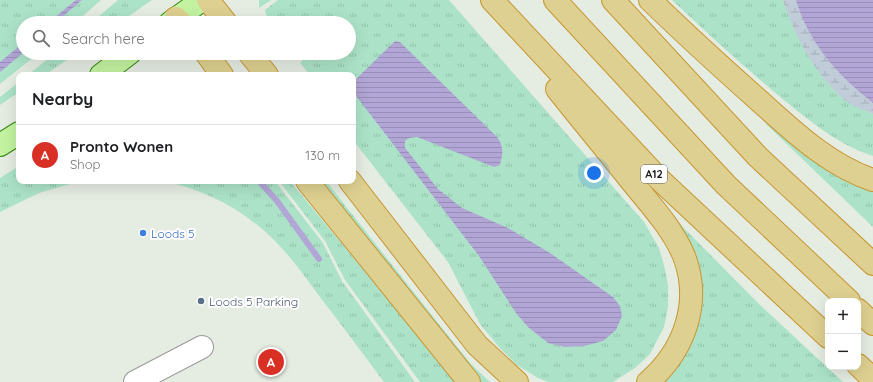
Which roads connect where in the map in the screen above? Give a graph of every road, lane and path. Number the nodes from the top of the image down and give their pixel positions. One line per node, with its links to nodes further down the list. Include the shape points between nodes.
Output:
1 (202, 0): 8 (main road)
2 (208, 0): 9 (highway)
3 (486, 0): 32 (highway, A12, via 655,211 684,256 691,284 690,309 685,332 673,355 660,372)
4 (492, 0): 25 (highway, A12, via 658,178)
5 (555, 0): 22 (highway, via 726,185)
6 (613, 0): 21 (highway, via 758,157)
7 (650, 0): 18 (highway, via 804,139 857,175)
8 (182, 16)
9 (221, 16)
10 (121, 60): 13 (main road)
11 (211, 60): 14 (highway)
12 (255, 60): 15 (highway)
13 (105, 72)
14 (220, 72)
15 (265, 72)
16 (16, 135): 17 (main road)
17 (0, 145)
18 (873, 180)
19 (309, 184): 30 (highway)
20 (352, 184): 31 (highway, via 477,345)
21 (873, 264)
22 (846, 298)
23 (861, 313): 24 (highway)
24 (873, 324)
25 (825, 334)
26 (202, 347): 29 (street)
27 (861, 368): 28 (highway)
28 (873, 379)
29 (135, 382)
30 (469, 382)
31 (517, 382)
32 (648, 382)

